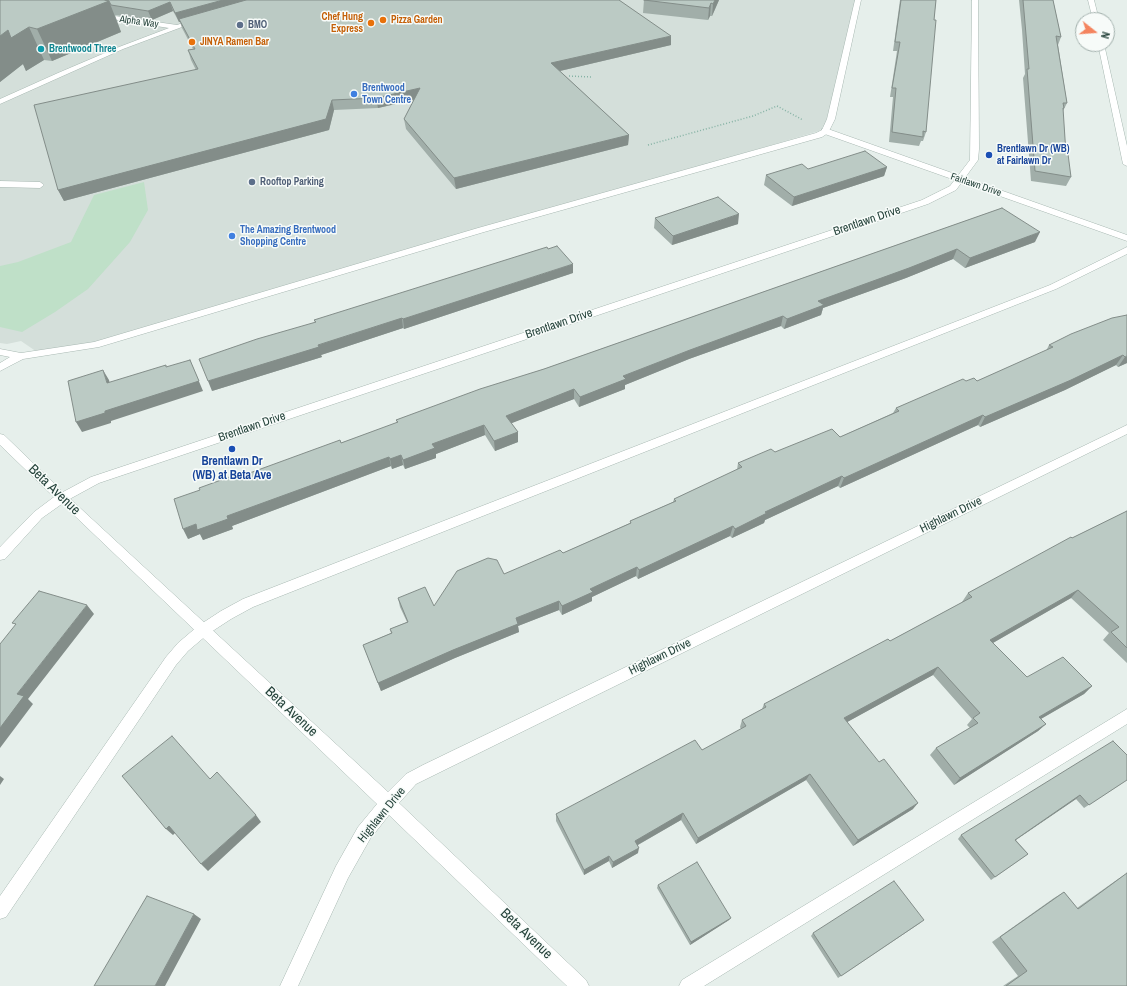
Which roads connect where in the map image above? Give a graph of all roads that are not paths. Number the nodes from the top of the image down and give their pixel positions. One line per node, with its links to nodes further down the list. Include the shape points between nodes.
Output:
1 (858, 0): 10 (street, via 831,120)
2 (975, 0): 12 (street, Brentlawn Drive, via 975,149 974,160)
3 (1091, 0): 4 (street)
4 (1094, 12)
5 (95, 15): 7 (street, Alpha Way)
6 (204, 18): 7 (street)
7 (176, 27): 9 (street, via 60,74)
8 (1103, 52): 11 (street)
9 (0, 102)
10 (825, 131): 12 (street, Fairlawn Drive); 18 (street, via 819,135 482,230 95,345)
11 (1127, 164)
12 (960, 180): 15 (street, Fairlawn Drive); 22 (street, Brentlawn Drive, via 952,188 925,202 96,480)
13 (0, 184): 14 (street)
14 (40, 185)
15 (1127, 238)
16 (1127, 250): 24 (street, via 1053,287 248,603)
17 (0, 352): 18 (street)
18 (21, 356): 19 (street)
19 (0, 367)
20 (1127, 429): 26 (street, Highlawn Drive, via 428,770 411,780)
21 (0, 438): 22 (street, Beta Avenue)
22 (62, 498): 23 (street, Brentlawn Drive, via 38,515); 24 (street, Beta Avenue)
23 (0, 555)
24 (203, 630): 26 (street, Beta Avenue); 27 (street, via 171,661)
25 (1127, 716): 30 (street)
26 (388, 803): 28 (street, Highlawn Drive, via 364,834 342,872); 29 (street, Beta Avenue)
27 (0, 911)
28 (289, 986)
29 (580, 986)
30 (688, 986)

